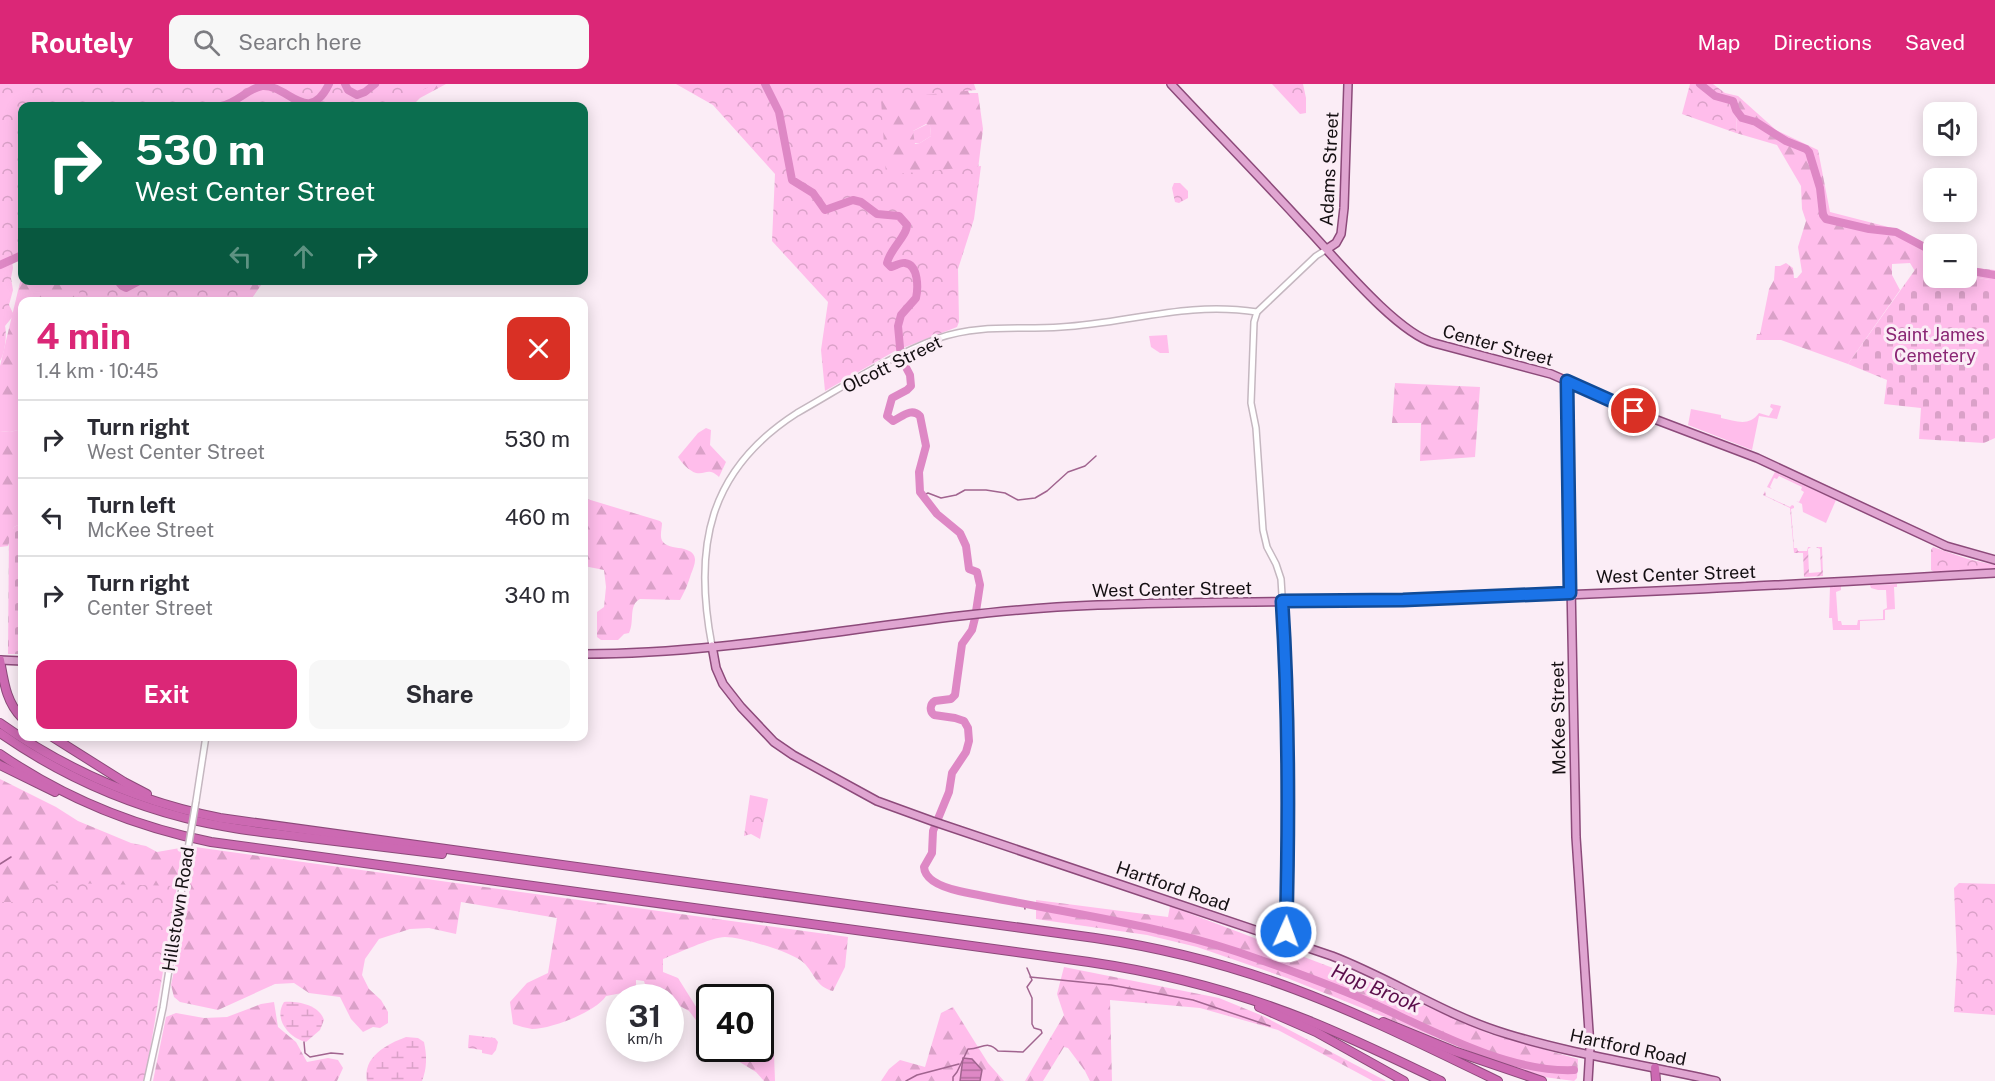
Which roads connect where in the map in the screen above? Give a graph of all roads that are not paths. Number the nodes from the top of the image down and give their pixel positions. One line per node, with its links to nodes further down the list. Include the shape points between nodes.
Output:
1 (1171, 84): 3 (main road, Center Street)
2 (1348, 84): 3 (main road, Adams Street, via 1342,231 1336,243)
3 (1327, 249): 4 (street); 5 (main road, Center Street, via 1417,337 1538,369)
4 (1257, 312): 9 (street, via 1251,403 1263,530 1279,572); 10 (street, Olcott Street, via 1187,309 1061,327 974,329 907,352 780,424 734,472 714,513 706,548 704,584)
5 (1567, 381): 6 (main road, Center Street, via 1756,458 1940,544); 8 (main road, McKee Street)
6 (1995, 561)
7 (1995, 573): 8 (main road, West Center Street)
8 (1570, 593): 9 (main road, West Center Street); 29 (main road, McKee Street, via 1577,848)
9 (1282, 601): 10 (main road, West Center Street, via 1060,607); 26 (street, via 1287,676)
10 (712, 646): 11 (main road, West Center Street); 26 (main road, Hartford Road, via 723,684 774,742 877,801)
11 (588, 654)
12 (0, 659): 13 (main road); 14 (highway, via 6,692)
13 (18, 661)
14 (18, 713)
15 (0, 723): 17 (highway)
16 (0, 733): 25 (highway, via 90,785 187,819 518,864)
17 (18, 735)
18 (27, 741): 24 (highway, via 86,774)
19 (59, 741): 24 (highway, via 132,787)
20 (205, 741): 31 (street, Hillstown Road, bridge, via 163,1008)
21 (0, 754): 23 (highway)
22 (0, 765): 23 (highway, via 45,788)
23 (68, 794): 27 (highway, via 147,826 226,845 1126,968)
24 (175, 807): 25 (highway, via 245,822)
25 (562, 866): 28 (highway, via 1102,939 1177,953 1280,984)
26 (1285, 941): 29 (main road, Hartford Road, via 1349,963 1487,1027)
27 (1239, 996): 32 (highway, via 1316,1032); 33 (highway, via 1309,1021)
28 (1362, 1017): 34 (highway); 35 (highway)
29 (1590, 1054): 30 (main road, Hartford Road); 36 (main road, McKee Street)
30 (1655, 1068): 37 (highway); 38 (main road, Hartford Road)
31 (147, 1081)
32 (1404, 1081)
33 (1441, 1081)
34 (1498, 1081)
35 (1542, 1081)
36 (1588, 1081)
37 (1656, 1081)
38 (1716, 1081)

